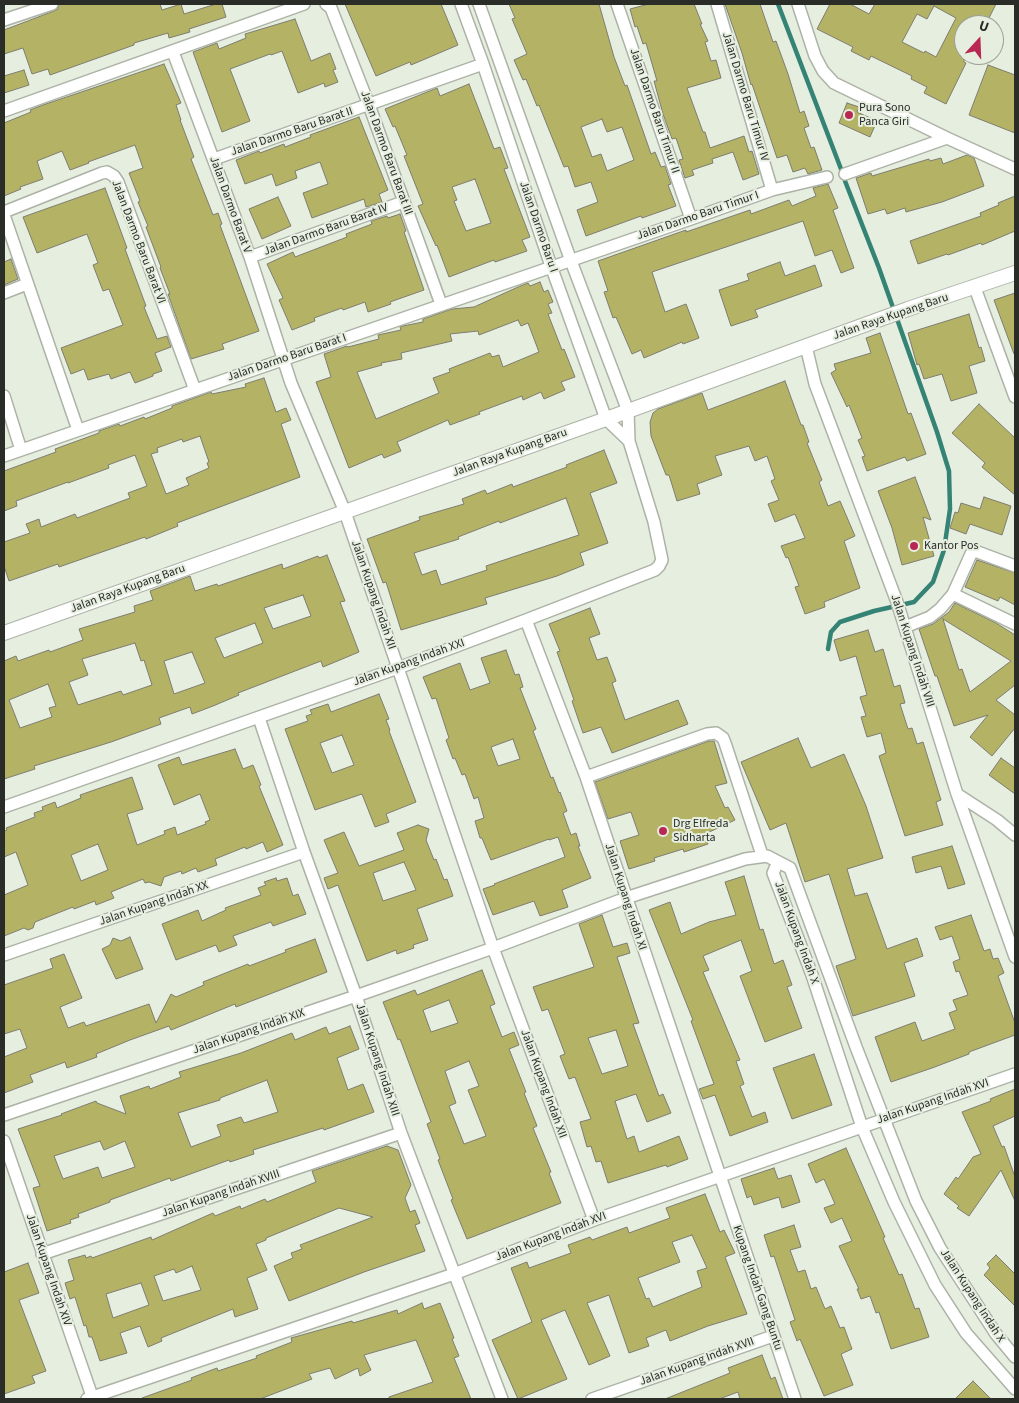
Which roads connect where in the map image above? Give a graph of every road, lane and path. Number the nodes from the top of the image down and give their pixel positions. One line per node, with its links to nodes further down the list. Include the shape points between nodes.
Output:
1 (52, 4): 9 (street)
2 (304, 4): 11 (street)
3 (326, 4): 13 (street, Jalan Darmo Baru Barat III, via 331,8)
4 (461, 4): 12 (street, Jalan Darmo Baru I)
5 (479, 4): 25 (street, Jalan Darmo Baru I)
6 (617, 4): 23 (street, Jalan Darmo Baru Timur II)
7 (717, 4): 20 (street, Jalan Darmo Baru Timur IV)
8 (798, 4): 15 (street, via 815,56 834,83)
9 (28, 8): 10 (street)
10 (4, 20)
11 (173, 52): 14 (street); 16 (street, Jalan Darmo Barat V)
12 (483, 64): 13 (street, Jalan Darmo Baru Barat II); 26 (street, Jalan Darmo Baru I)
13 (369, 104): 16 (street, Jalan Darmo Baru Barat II); 21 (street, Jalan Darmo Baru Barat III)
14 (4, 111)
15 (947, 138): 17 (street); 18 (street)
16 (214, 159): 24 (street, Jalan Darmo Barat V)
17 (1015, 169)
18 (845, 174)
19 (827, 177): 20 (street, Jalan Darmo Baru Timur I)
20 (772, 190): 23 (street, Jalan Darmo Baru Timur I)
21 (403, 202): 24 (street, Jalan Darmo Baru Barat IV); 31 (street, Jalan Darmo Baru Barat III)
22 (4, 213): 28 (street); 34 (street, Jalan Darmo Baru Barat VI, via 102,173 114,176)
23 (692, 219): 25 (street, Jalan Darmo Baru Timur I)
24 (250, 257): 33 (street, Jalan Darmo Barat V)
25 (571, 261): 26 (street, Jalan Darmo Baru Barat I); 37 (street, Jalan Darmo Baru I)
26 (551, 266): 31 (street, Jalan Darmo Baru Barat I); 38 (street, Jalan Darmo Baru I)
27 (1015, 273): 29 (street, Jalan Raya Kupang Baru)
28 (28, 284): 30 (street); 39 (street)
29 (975, 288): 32 (street, Jalan Raya Kupang Baru); 35 (street)
30 (4, 293)
31 (441, 304): 33 (street, Jalan Darmo Baru Barat I)
32 (806, 346): 37 (street, Jalan Raya Kupang Baru); 48 (street, Jalan Kupang Indah VIII, via 816,384)
33 (284, 359): 34 (street, Jalan Darmo Baru Barat I); 43 (street, Jalan Kupang Indah XII)
34 (194, 390): 39 (street, Jalan Darmo Baru Barat I)
35 (1014, 394)
36 (4, 396): 41 (street)
37 (628, 411): 38 (street, Jalan Raya Kupang Baru); 40 (street, Jalan Kupang Indah XXI)
38 (606, 419): 40 (street, Jalan Darmo Baru I); 43 (street, Jalan Raya Kupang Baru)
39 (78, 430): 41 (street, Jalan Darmo Baru Barat I)
40 (629, 441): 46 (street, Jalan Kupang Indah XXI, via 654,522 662,560 659,566)
41 (21, 450): 42 (street, Jalan Darmo Baru Barat I)
42 (4, 456)
43 (345, 512): 49 (street, Jalan Raya Kupang Baru); 50 (street, Jalan Kupang Indah XII)
44 (1015, 566): 45 (street, via 975,551)
45 (953, 594): 47 (street); 48 (street, via 930,616)
46 (526, 620): 50 (street, Jalan Kupang Indah XXI); 52 (street, Jalan Kupang Indah XI)
47 (1015, 624)
48 (905, 627): 53 (street, Jalan Kupang Indah VIII)
49 (4, 633)
50 (398, 668): 51 (street, Jalan Kupang Indah XXI); 60 (street, Jalan Kupang Indah XII)
51 (259, 718): 54 (street, Jalan Kupang Indah XXI); 56 (street, Jalan Kupang Indah XIII)
52 (586, 777): 57 (street, via 716,733 724,738); 59 (street, Jalan Kupang Indah XI)
53 (957, 794): 55 (street); 62 (street, Jalan Kupang Indah VIII)
54 (4, 807)
55 (1015, 834)
56 (304, 852): 61 (street, Jalan Kupang Indah XX); 65 (street, Jalan Kupang Indah XIII)
57 (762, 855): 58 (street); 59 (street)
58 (778, 862): 63 (street, Jalan Kupang Indah X, via 790,868); 64 (street, Jalan Kupang Indah X, via 774,873)
59 (626, 898): 60 (street); 74 (street, Jalan Kupang Indah XI)
60 (493, 948): 65 (street, Jalan Kupang Indah XIX); 75 (street, Jalan Kupang Indah XII)
61 (4, 955)
62 (1015, 957)
63 (828, 968): 64 (street); 66 (street, Jalan Kupang Indah X)
64 (812, 975): 67 (street, Jalan Kupang Indah X)
65 (356, 996): 69 (street, Jalan Kupang Indah XIX); 72 (street, Jalan Kupang Indah XIII)
66 (853, 1039): 67 (street); 70 (street, Jalan Kupang Indah X)
67 (834, 1044): 71 (street, Jalan Kupang Indah X)
68 (1015, 1074): 70 (street, Jalan Kupang Indah XVI)
69 (4, 1115)
70 (884, 1120): 71 (street, Jalan Kupang Indah XVI); 78 (street, Jalan Kupang Indah X, via 916,1201 940,1248)
71 (862, 1127): 74 (street, Jalan Kupang Indah XVI); 80 (street, Jalan Kupang Indah X, via 894,1202 935,1284)
72 (401, 1133): 76 (street, Jalan Kupang Indah XVIII); 77 (street, Jalan Kupang Indah XIII)
73 (4, 1142): 76 (street, Jalan Kupang Indah XIV)
74 (719, 1176): 75 (street, Jalan Kupang Indah XVI); 79 (street, Kupang Indah Gang Buntu)
75 (594, 1220): 77 (street, Jalan Kupang Indah XVI)
76 (42, 1254): 83 (street, Jalan Kupang Indah XIV)
77 (454, 1274): 83 (street, Jalan Kupang Indah XVI); 84 (street, Jalan Kupang Indah XIII)
78 (996, 1334): 80 (street); 81 (street, Jalan Kupang Indah X)
79 (773, 1336): 85 (street, Jalan Kupang Indah XVII); 86 (street, Kupang Indah Gang Buntu)
80 (977, 1346): 82 (street, Jalan Kupang Indah X)
81 (1015, 1357)
82 (1015, 1389)
83 (91, 1399)
84 (502, 1399)
85 (592, 1399)
86 (795, 1399)

